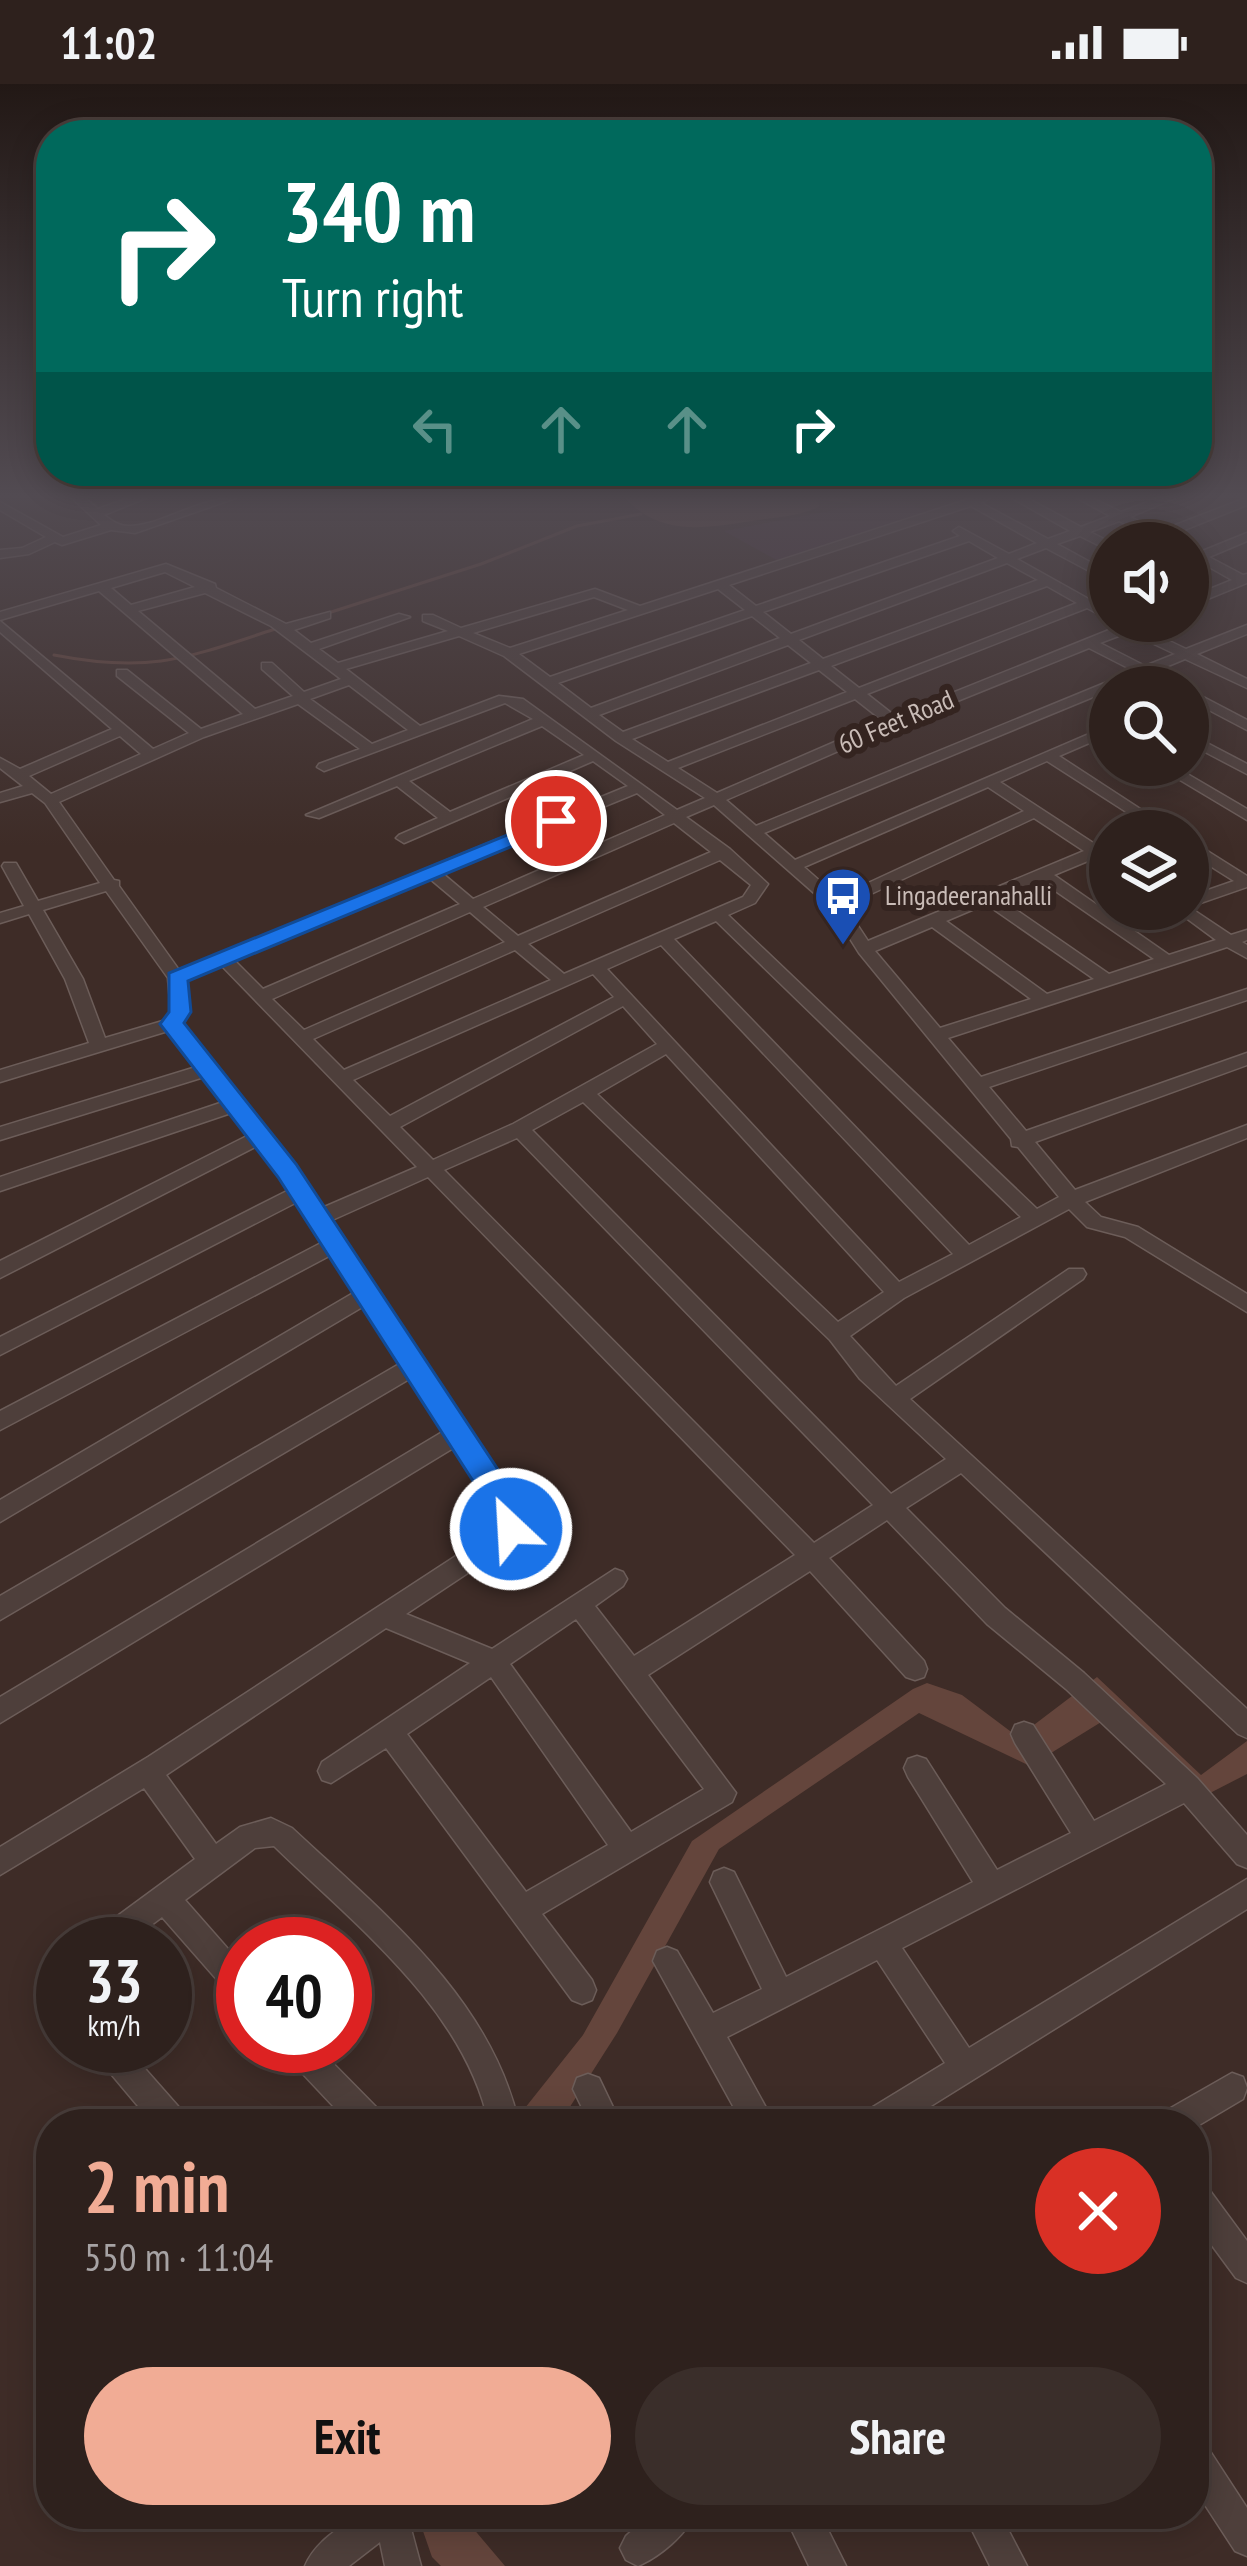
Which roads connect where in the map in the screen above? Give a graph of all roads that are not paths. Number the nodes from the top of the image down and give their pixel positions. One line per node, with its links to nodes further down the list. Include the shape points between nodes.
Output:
1 (134, 614): 39 (street)
2 (257, 614): 14 (street)
3 (528, 614): 16 (street)
4 (632, 614): 23 (street)
5 (747, 614): 32 (street)
6 (758, 614): 17 (street)
7 (854, 614): 17 (street)
8 (959, 614): 25 (street)
9 (1057, 614): 34 (street)
10 (325, 615): 14 (street)
11 (404, 616): 21 (street)
12 (428, 619): 16 (street)
13 (0, 621): 44 (street)
14 (282, 628): 21 (street)
15 (1247, 629): 18 (street)
16 (466, 633): 23 (street); 29 (street)
17 (788, 639): 25 (street); 38 (street)
18 (1224, 639): 22 (street); 24 (street)
19 (1165, 642): 24 (street)
20 (1089, 643): 26 (street); 41 (street, 60 Feet Road)
21 (309, 649): 29 (street)
22 (1247, 650)
23 (509, 653): 32 (street)
24 (1188, 655): 27 (street); 33 (street)
25 (820, 665): 34 (street); 46 (street)
26 (1137, 666)
27 (1153, 666)
28 (267, 667): 36 (street)
29 (336, 668): 31 (street)
30 (122, 673): 45 (street)
31 (351, 680): 36 (street); 43 (street)
32 (546, 683): 38 (street)
33 (1247, 684)
34 (854, 692): 41 (street); 55 (street)
35 (1089, 692): 72 (street)
36 (301, 698): 39 (street); 49 (street)
37 (1209, 705): 42 (street)
38 (589, 714): 46 (street)
39 (253, 715): 45 (street)
40 (544, 720): 43 (street, via 504,699); 51 (street); 58 (street)
41 (893, 722): 64 (street, 60 Feet Road)
42 (1247, 726)
43 (417, 730): 49 (street)
44 (120, 731): 50 (street); 57 (street)
45 (199, 734): 50 (street)
46 (621, 738): 55 (street)
47 (1089, 740): 52 (street)
48 (1209, 749): 56 (street)
49 (371, 750): 54 (street)
50 (151, 755): 65 (street)
51 (596, 755): 61 (street); 71 (street)
52 (1048, 756): 59 (street); 66 (street)
53 (1, 762): 57 (street)
54 (324, 766)
55 (669, 766): 64 (street)
56 (1247, 770)
57 (17, 776): 62 (street)
58 (398, 780): 68 (street); 71 (street)
59 (990, 782): 67 (street); 78 (street)
60 (1198, 786): 69 (street)
61 (640, 787): 70 (street); 80 (street)
62 (32, 788): 63 (street); 65 (street)
63 (0, 798)
64 (716, 799): 70 (street, 60 Feet Road); 72 (street)
65 (50, 800): 83 (street)
66 (1133, 810)
67 (1036, 811): 74 (street); 86 (street)
68 (314, 815)
69 (1247, 815)
70 (680, 818): 75 (street); 87 (street, 60 Feet Road)
71 (448, 819): 73 (street)
72 (756, 831): 78 (street)
73 (404, 838)
74 (1089, 847)
75 (724, 852): 89 (street, via 760,884 749,900); 95 (street)
76 (1209, 858): 82 (street)
77 (1089, 860): 81 (street)
78 (796, 865): 86 (street)
79 (10, 866): 88 (street)
80 (431, 872): 87 (street); 98 (street)
81 (1040, 873): 85 (street); 99 (street)
82 (1247, 882): 84 (street)
83 (113, 884): 88 (street); 101 (street)
84 (1209, 895)
85 (986, 897): 91 (street); 102 (street)
86 (836, 904): 96 (street)
87 (471, 906): 95 (street); 105 (street, 60 Feet Road)
88 (34, 907): 90 (street); 112 (street)
89 (718, 914): 93 (street); 131 (street)
90 (0, 918)
91 (934, 921): 96 (street); 107 (street)
92 (1209, 924): 94 (street)
93 (664, 938): 100 (street); 133 (street)
94 (1238, 939): 97 (street); 99 (street)
95 (518, 944): 103 (street); 110 (street)
96 (865, 949): 109 (street)
97 (1247, 953)
98 (222, 957): 101 (street); 105 (street)
99 (1166, 960): 102 (street)
100 (595, 967): 103 (street); 106 (street)
101 (176, 978): 108 (street, via 180,1012)
102 (1108, 981): 107 (street)
103 (562, 982): 116 (street)
104 (1247, 994): 117 (street)
105 (261, 997): 110 (street)
106 (625, 998): 111 (street); 120 (street)
107 (1043, 1000): 109 (street)
108 (172, 1024): 112 (street); 114 (street)
109 (938, 1035): 117 (street)
110 (301, 1038): 116 (street)
111 (669, 1045): 118 (street); 137 (street)
112 (99, 1046): 115 (street)
113 (1247, 1058): 125 (street)
114 (206, 1070): 119 (street); 123 (street)
115 (2, 1071)
116 (340, 1079): 120 (street)
117 (976, 1085): 125 (street)
118 (586, 1094): 121 (street); 139 (street)
119 (234, 1105): 124 (street); 127 (street)
120 (388, 1125): 126 (street)
121 (520, 1129): 126 (street); 146 (street)
122 (1247, 1131): 129 (street)
123 (0, 1134)
124 (260, 1137): 128 (street); 134 (street)
125 (1019, 1141): 129 (street)
126 (428, 1171): 130 (street); 148 (street)
127 (0, 1184)
128 (301, 1192): 130 (street); 140 (street)
129 (1070, 1200): 131 (street); 138 (street, via 1094,1222 1131,1232)
130 (318, 1218): 132 (street)
131 (1036, 1220): 133 (street)
132 (335, 1244): 136 (street); 143 (street)
133 (968, 1257): 137 (street)
134 (0, 1270)
135 (1076, 1274): 142 (street)
136 (368, 1294): 141 (street); 147 (street)
137 (897, 1294): 139 (street)
138 (1247, 1304)
139 (837, 1334): 142 (street)
140 (0, 1347)
141 (414, 1366): 144 (street); 151 (street)
142 (895, 1398): 145 (street)
143 (0, 1421)
144 (458, 1434): 152 (street, via 513,1518 511,1529); 156 (street)
145 (963, 1460): 146 (street); 157 (street)
146 (892, 1505): 148 (street); 163 (street, via 996,1616)
147 (0, 1512)
148 (814, 1556): 154 (street); 155 (street)
149 (615, 1580): 150 (street)
150 (579, 1604): 153 (street); 155 (street)
151 (0, 1609)
152 (385, 1617): 153 (street); 162 (street)
153 (494, 1661): 158 (street); 165 (street)
154 (915, 1669)
155 (634, 1670): 165 (street, via 723,1793)
156 (0, 1711)
157 (1247, 1726)
158 (389, 1732): 161 (street); 173 (street)
159 (1024, 1734): 164 (street)
160 (917, 1768): 170 (street)
161 (331, 1771)
162 (148, 1772): 167 (street); 168 (street)
163 (1188, 1787): 164 (street); 166 (street)
164 (1088, 1838): 170 (street)
165 (625, 1847): 173 (street)
166 (1244, 1847)
167 (0, 1862)
168 (213, 1862): 172 (street); 188 (street, via 262,1830 283,1837 442,1996)
169 (724, 1882): 179 (street)
170 (992, 1887): 175 (street)
171 (1247, 1893): 181 (street)
172 (165, 1899): 174 (street); 176 (street)
173 (522, 1910): 178 (street)
174 (140, 1917)
175 (882, 1943): 179 (street); 181 (street)
176 (216, 1957)
177 (667, 1961): 180 (street)
178 (582, 1990)
179 (781, 1995): 180 (street)
180 (707, 2032): 190 (street)
181 (964, 2068): 191 (street)
182 (129, 2073): 186 (street)
183 (322, 2073): 187 (street)
184 (588, 2089): 189 (street)
185 (1232, 2089): 192 (street)
186 (160, 2109)
187 (357, 2109)
188 (501, 2109)
189 (598, 2109)
190 (751, 2109)
191 (898, 2109)
192 (1198, 2109)
193 (1209, 2215): 194 (street)
194 (1247, 2267)
195 (1209, 2480): 201 (street)
196 (368, 2529): 203 (street)
197 (394, 2529): 204 (street)
198 (660, 2529): 202 (street)
199 (808, 2529): 205 (street)
200 (989, 2529): 206 (street)
201 (1247, 2539)
202 (638, 2548)
203 (323, 2566)
204 (403, 2566)
205 (827, 2566)
206 (1009, 2566)

